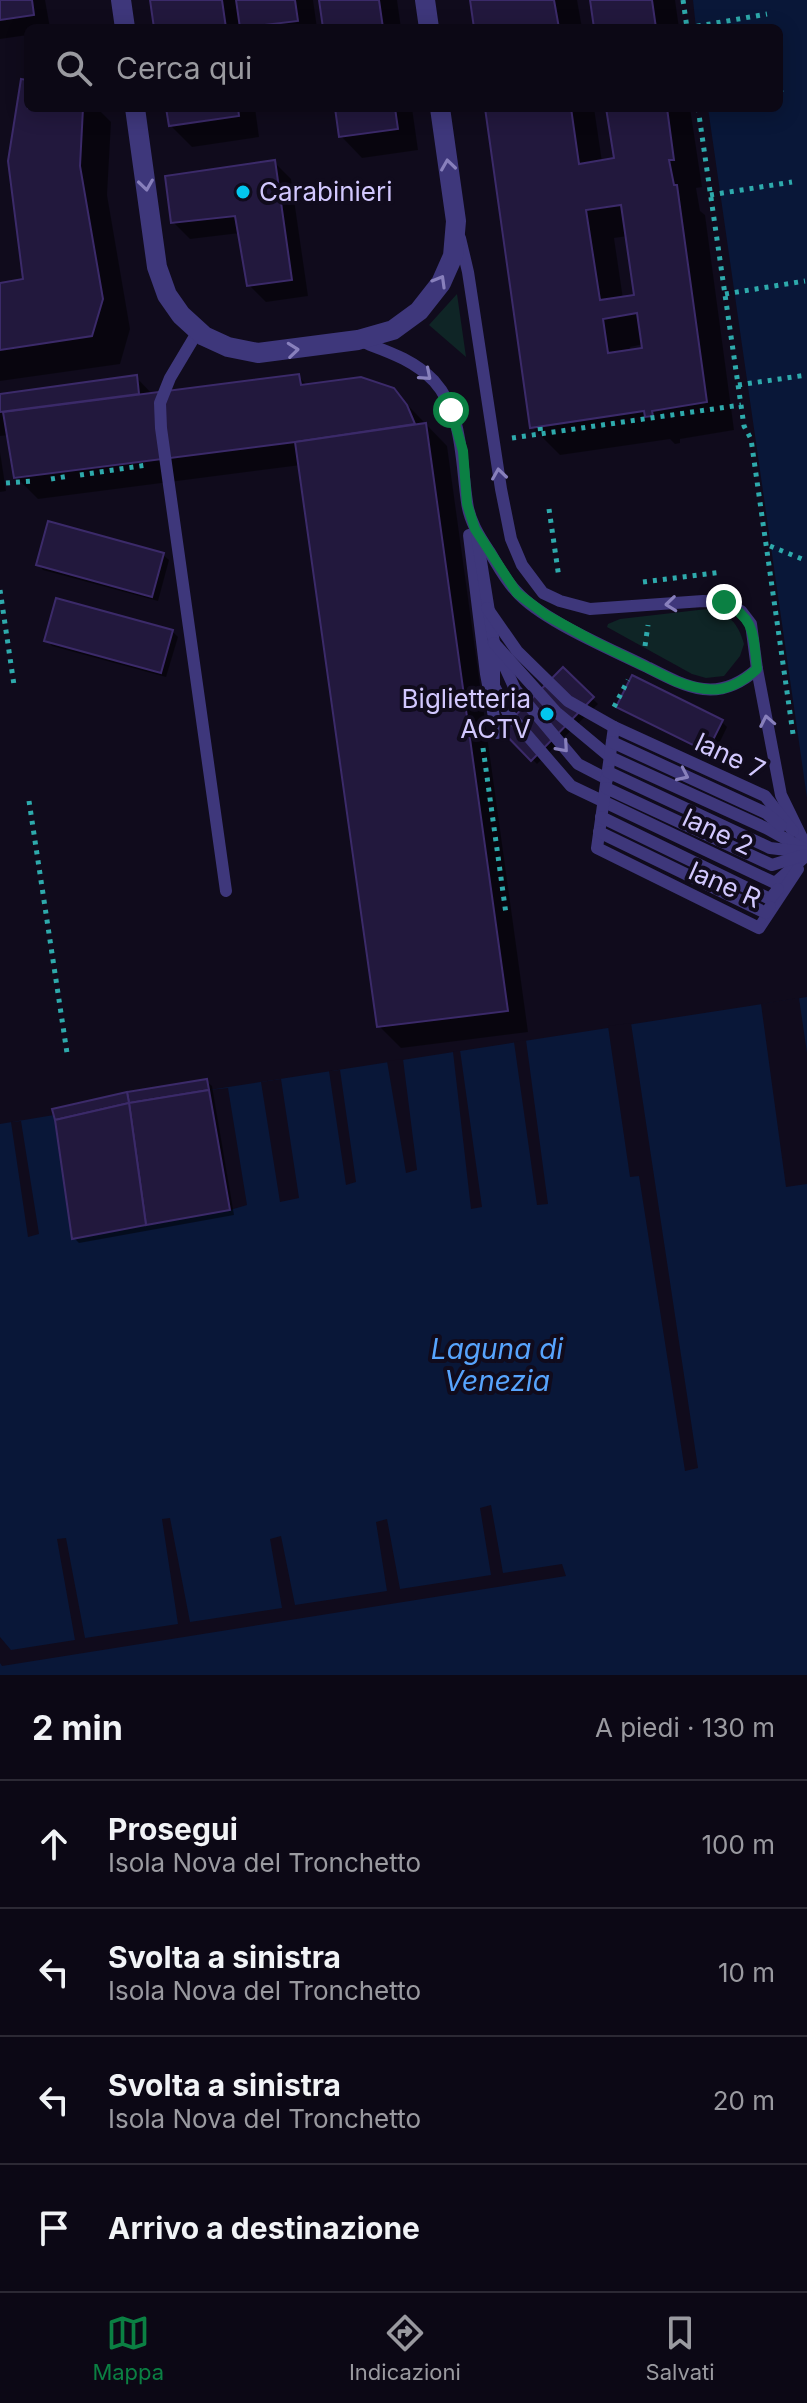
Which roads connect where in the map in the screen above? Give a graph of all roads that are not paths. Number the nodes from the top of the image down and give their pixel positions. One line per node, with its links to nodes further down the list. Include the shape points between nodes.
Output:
1 (121, 0): 3 (street)
2 (425, 0): 4 (street)
3 (124, 24)
4 (428, 24)
5 (136, 112): 8 (street, one-way to 8, via 157,267 167,295)
6 (441, 112): 7 (street, one-way to 6)
7 (456, 221): 9 (street, one-way to 7, via 393,330 419,311 453,256); 14 (lane, one-way to 7, via 751,624 724,602 590,609 543,593 530,578 511,539)
8 (198, 331): 9 (street, one-way to 9, via 228,347 258,353); 24 (lane, via 160,403 161,428)
9 (358, 340): 10 (lane, one-way to 10, via 405,358 435,382 451,410 463,451)
10 (467, 504): 11 (lane); 16 (lane)
11 (475, 529): 12 (lane); 14 (lane, via 517,593 593,641 692,688 729,688)
12 (487, 608): 13 (lane); 15 (lane, lane 7, via 517,651 568,701)
13 (494, 643): 18 (lane, via 556,712); 19 (lane, one-way to 19, via 515,689 544,725 578,764); 20 (lane, via 494,686 508,713 571,786)
14 (757, 669): 23 (lane, one-way to 14, via 781,795)
15 (614, 727): 17 (lane); 23 (lane, lane 7, via 765,796)
16 (497, 733)
17 (612, 742): 18 (lane); 23 (lane, one-way to 23, via 766,813)
18 (610, 757): 19 (lane); 23 (lane, via 768,829)
19 (607, 780): 20 (lane); 23 (lane, via 770,848)
20 (603, 803): 21 (lane); 23 (lane, lane 2, via 775,883)
21 (601, 817): 22 (lane); 23 (lane, via 770,899)
22 (599, 832): 23 (lane, lane R, via 766,913); 23 (lane, lane R, via 597,848 759,928)
23 (807, 853)
24 (226, 891)

